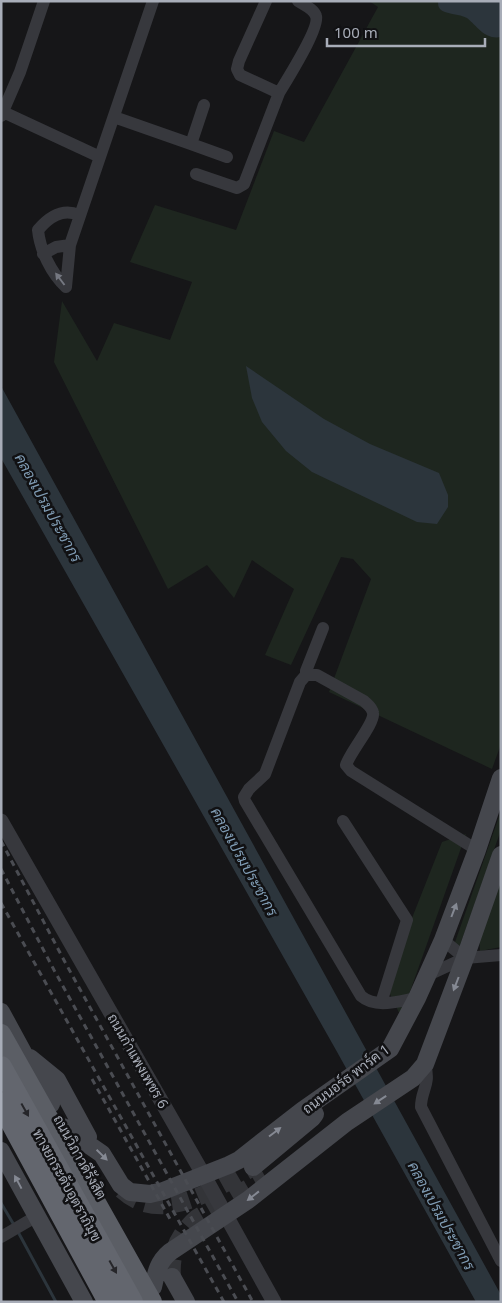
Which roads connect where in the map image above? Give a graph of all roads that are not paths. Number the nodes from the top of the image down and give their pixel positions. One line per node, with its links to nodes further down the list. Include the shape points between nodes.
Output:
1 (44, 1): 7 (street)
2 (153, 1): 8 (street)
3 (266, 1): 5 (street, via 237,69 240,75)
4 (298, 1): 5 (street, via 314,11 318,18 315,30)
5 (279, 93): 12 (street, via 244,184 237,188)
6 (204, 105): 9 (street)
7 (2, 113): 10 (street)
8 (114, 117): 9 (street); 10 (street)
9 (190, 144): 11 (street)
10 (100, 157): 13 (street)
11 (227, 157)
12 (196, 174)
13 (80, 215): 14 (street); 15 (street, via 70,211 47,220 38,230)
14 (70, 246): 15 (street, via 56,247); 15 (street, one-way to 15, via 66,287)
15 (43, 254)
16 (323, 628): 17 (street)
17 (306, 675): 21 (street, via 317,675 364,701 373,712 372,721 346,766); 28 (street, via 300,682 265,774 244,797 361,996 374,1004)
18 (501, 778): 21 (main road, ถนนนอร์ธ พาร์ค 1)
19 (1, 821): 41 (street, ถนนกำแพงเพชร 6)
20 (343, 821): 28 (street, via 407,920)
21 (477, 850): 23 (main road, ถนนนอร์ธ พาร์ค 1, one-way to 21)
22 (501, 856): 25 (main road)
23 (443, 940): 25 (street); 26 (main road, ถนนนอร์ธ พาร์ค 1)
24 (501, 956): 25 (street)
25 (465, 958): 26 (street); 32 (main road, one-way to 32)
26 (428, 974): 27 (main road, ถนนนอร์ธ พาร์ค 1)
27 (417, 998): 28 (street); 34 (main road, ถนนนอร์ธ พาร์ค 1, via 390,1049)
28 (382, 1003)
29 (1, 1012): 31 (main road, ถนนวิภาวดีรังสิต)
30 (1, 1034): 47 (highway, ถนนวิภาวดีรังสิต)
31 (24, 1053): 38 (main road, ถนนวิภาวดีรังสิต); 39 (main road, via 57,1080)
32 (425, 1064): 37 (main road, one-way to 37, via 413,1078); 45 (street, via 428,1081 421,1107)
33 (1, 1068): 51 (highway, ทางยกระดับอุตราภิมุข, one-way to 51)
34 (329, 1093): 37 (main road, via 312,1118 260,1172); 41 (main road, ถนนนอร์ธ พาร์ค 1, one-way to 34, via 239,1160)
35 (1, 1103): 50 (highway, ทางยกระดับอุตราภิมุข)
36 (1, 1122): 49 (highway)
37 (346, 1122): 42 (main road, one-way to 42)
38 (63, 1126): 41 (main road, ถนนนอร์ธ พาร์ค 1, one-way to 41, via 102,1154 121,1185 130,1192 150,1194 163,1191); 47 (main road, ถนนวิภาวดีรังสิต)
39 (88, 1137)
40 (1, 1151): 43 (main road, one-way to 40)
41 (203, 1174): 42 (street, ถนนกำแพงเพชร 6)
42 (226, 1215): 47 (main road, via 162,1258 158,1266); 53 (street, ถนนกำแพงเพชร 6)
43 (30, 1220): 44 (street); 48 (main road)
44 (5, 1234)
45 (501, 1261)
46 (172, 1277): 52 (main road)
47 (155, 1297)
48 (84, 1302)
49 (97, 1302)
50 (109, 1302)
51 (132, 1302)
52 (186, 1302)
53 (274, 1302)

